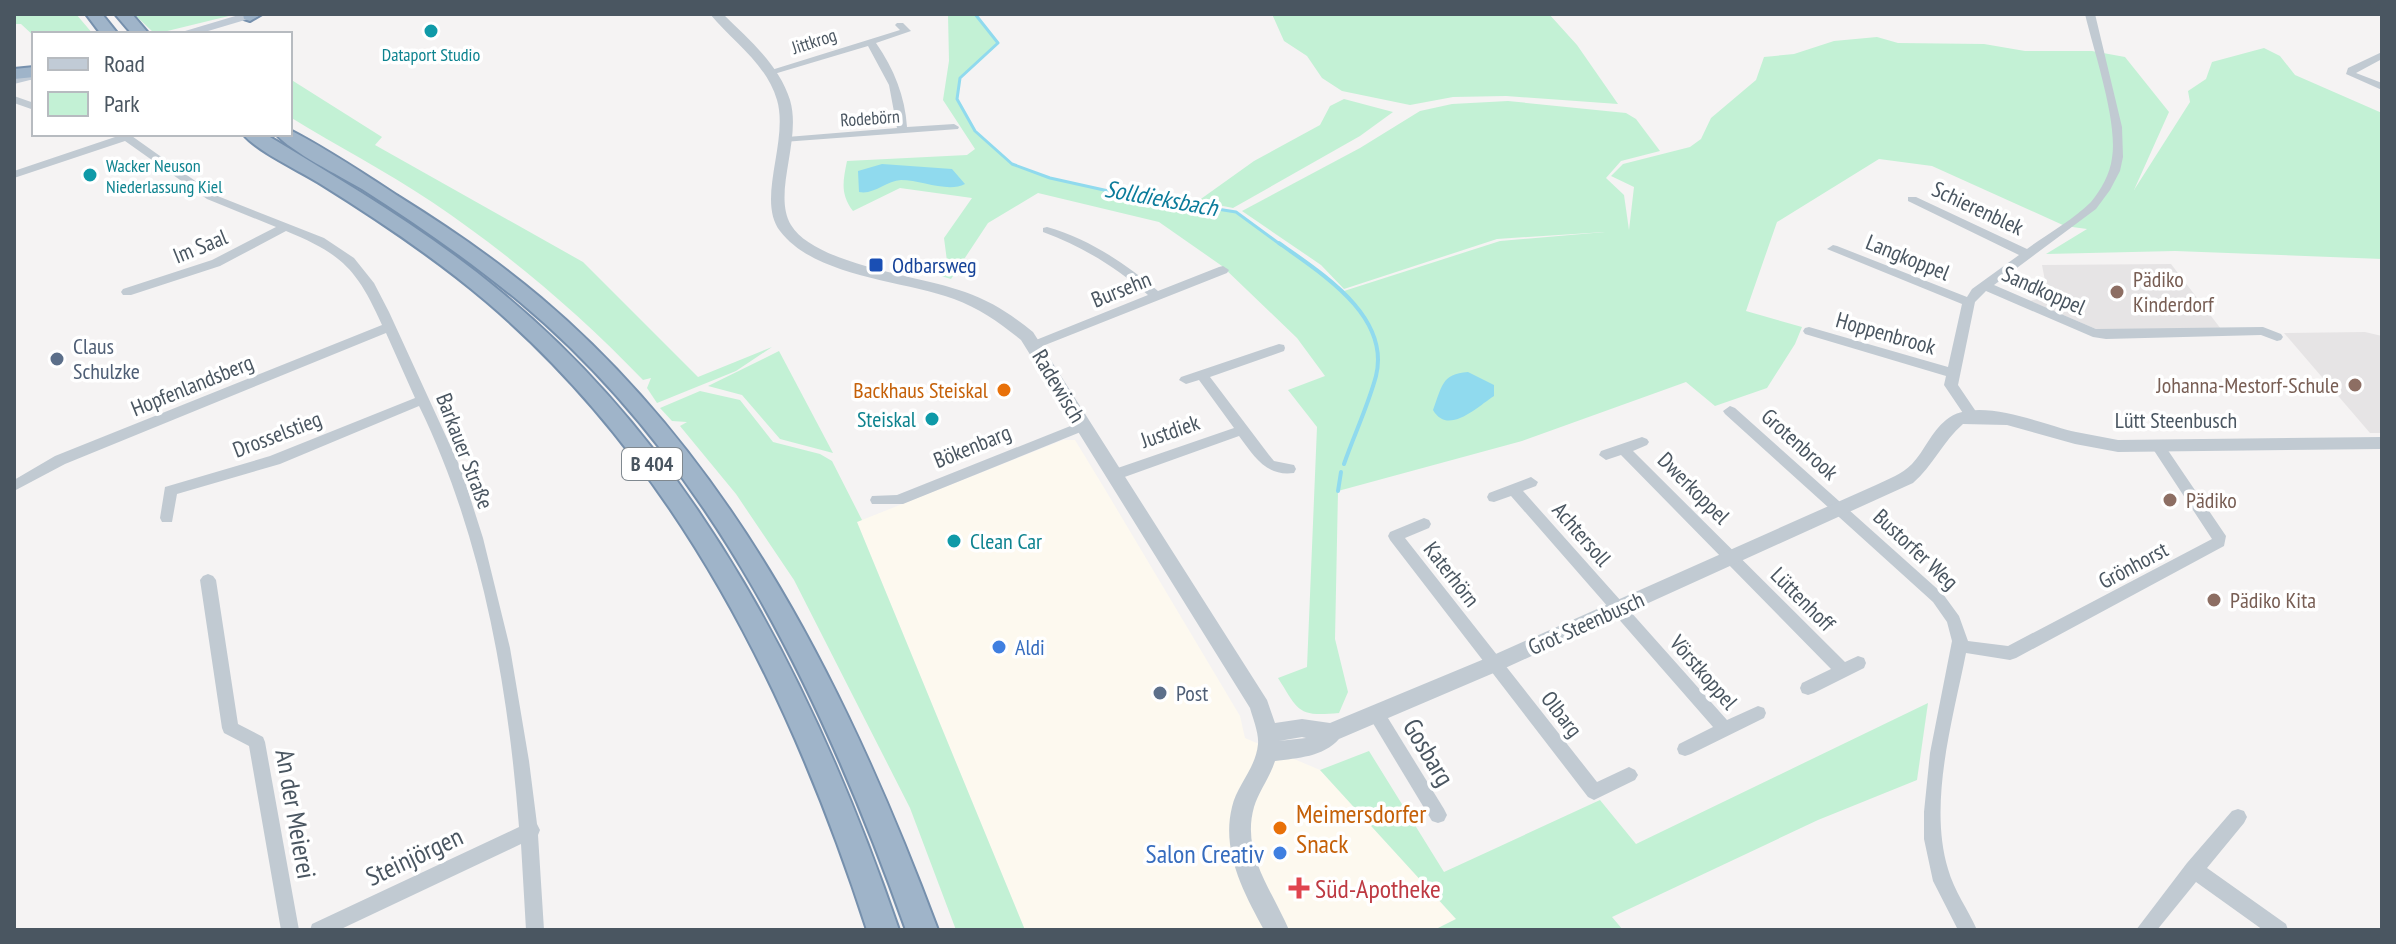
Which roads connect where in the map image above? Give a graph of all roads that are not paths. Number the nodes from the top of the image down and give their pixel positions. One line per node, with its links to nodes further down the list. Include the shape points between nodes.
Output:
1 (94, 14): 7 (highway)
2 (123, 14): 8 (highway)
3 (716, 14): 12 (street, Radewisch)
4 (2090, 14): 26 (street, via 2118,157 2105,192 2092,207)
5 (254, 15): 9 (main road)
6 (900, 25): 10 (street, Jittkrog, via 906,31)
7 (108, 32)
8 (139, 32)
9 (190, 32)
10 (871, 43): 12 (street, Jittkrog); 15 (street, via 895,85)
11 (2382, 55): 13 (street, via 2351,74)
12 (770, 72): 20 (street, Radewisch, via 785,106)
13 (2382, 87)
14 (954, 127): 15 (street, Rodebörn)
15 (902, 131): 20 (street, Rodebörn)
16 (121, 136): 21 (street)
17 (125, 136): 23 (street, Barkauer Straße, via 211,197)
18 (255, 136): 79 (highway, B 404, via 480,286 544,342 643,452 708,545 785,685 846,823)
19 (288, 136): 80 (highway, B 404, via 489,267 563,330 663,439 737,541 814,674 881,822)
20 (787, 140): 35 (street, Radewisch, via 776,202 800,243 842,264 981,302)
21 (14, 175)
22 (1912, 199): 26 (street, Schierenblek)
23 (284, 228): 29 (street, Im Saal, via 216,263); 32 (street, Barkauer Straße, via 320,241 351,262)
24 (1047, 230): 30 (street, via 1092,247)
25 (1833, 249): 31 (street, Langkoppel)
26 (2027, 254): 28 (street)
27 (1223, 270): 30 (street, Bursehn)
28 (1986, 286): 31 (street); 34 (street, Sandkoppel, via 2093,333 2263,331)
29 (127, 292)
30 (1156, 296): 35 (street, Bursehn)
31 (1969, 302): 37 (street)
32 (388, 327): 40 (street, Barkauer Straße); 53 (street, Hopfenlandsberg, via 60,460)
33 (1809, 331): 37 (street, Hoppenbrook)
34 (2277, 337)
35 (1035, 345): 43 (street, Radewisch)
36 (1279, 348): 38 (street, Justdiek)
37 (1952, 373): 42 (street, via 1951,385)
38 (1202, 375): 39 (street, Justdiek); 44 (street, Justdiek)
39 (1186, 380)
40 (422, 400): 58 (street, Drosselstieg, via 262,465 170,491); 74 (street, Barkauer Straße, via 458,482 490,596)
41 (1730, 411): 57 (street, Grotenbrook)
42 (1972, 416): 47 (street, Lütt Steenbusch, via 2007,419 2096,443); 57 (street, Bustorfer Weg, via 1946,429 1930,457 1907,478)
43 (1083, 426): 51 (street, Radewisch); 56 (street, Bökenbarg, via 898,500)
44 (1241, 430): 50 (street, Justdiek, via 1270,465); 51 (street, Justdiek)
45 (1642, 442): 48 (street)
46 (2382, 443): 47 (street, Lütt Steenbusch)
47 (2158, 446): 63 (street, Grönhorst, via 2219,542 2010,653)
48 (1623, 449): 49 (street); 60 (street, Dwerkoppel)
49 (1606, 455)
50 (1289, 469)
51 (1114, 475): 69 (street, Radewisch, via 1254,693)
52 (1531, 482): 54 (street)
53 (14, 486)
54 (1513, 489): 55 (street); 62 (street, Achtersoll)
55 (1494, 497)
56 (877, 500)
57 (1840, 510): 60 (street, Grot Steenbusch); 63 (street, Bustorfer Weg, via 1938,598 1954,620)
58 (167, 518)
59 (1424, 524): 64 (street, Katerhörn, via 1395,536)
60 (1733, 558): 62 (street, Grot Steenbusch); 65 (street, Lüttenhoff, via 1850,667)
61 (208, 580): 76 (street, An der Meierei, via 230,728 257,742)
62 (1618, 609): 64 (street, Grot Steenbusch); 68 (street, Vörstkoppel)
63 (1959, 646): 82 (street, Bustorfer Weg, via 1933,809 1936,861)
64 (1496, 663): 67 (street, Grot Steenbusch); 71 (street, Olbarg, via 1594,792)
65 (1808, 688)
66 (1758, 713): 68 (street)
67 (1377, 715): 69 (street, Grot Steenbusch, via 1305,748); 72 (street, Gosbarg)
68 (1725, 729): 70 (street)
69 (1268, 743): 81 (street, via 1243,807 1240,842 1252,884)
70 (1685, 749)
71 (1629, 775)
72 (1438, 815)
73 (2238, 817): 75 (street)
74 (531, 830): 77 (street, Steinjörgen); 78 (street, Barkauer Straße)
75 (2193, 869): 83 (street); 84 (street)
76 (290, 930)
77 (319, 930)
78 (535, 930)
79 (883, 930)
80 (922, 930)
81 (1277, 930)
82 (1968, 930)
83 (2145, 930)
84 (2279, 930)

